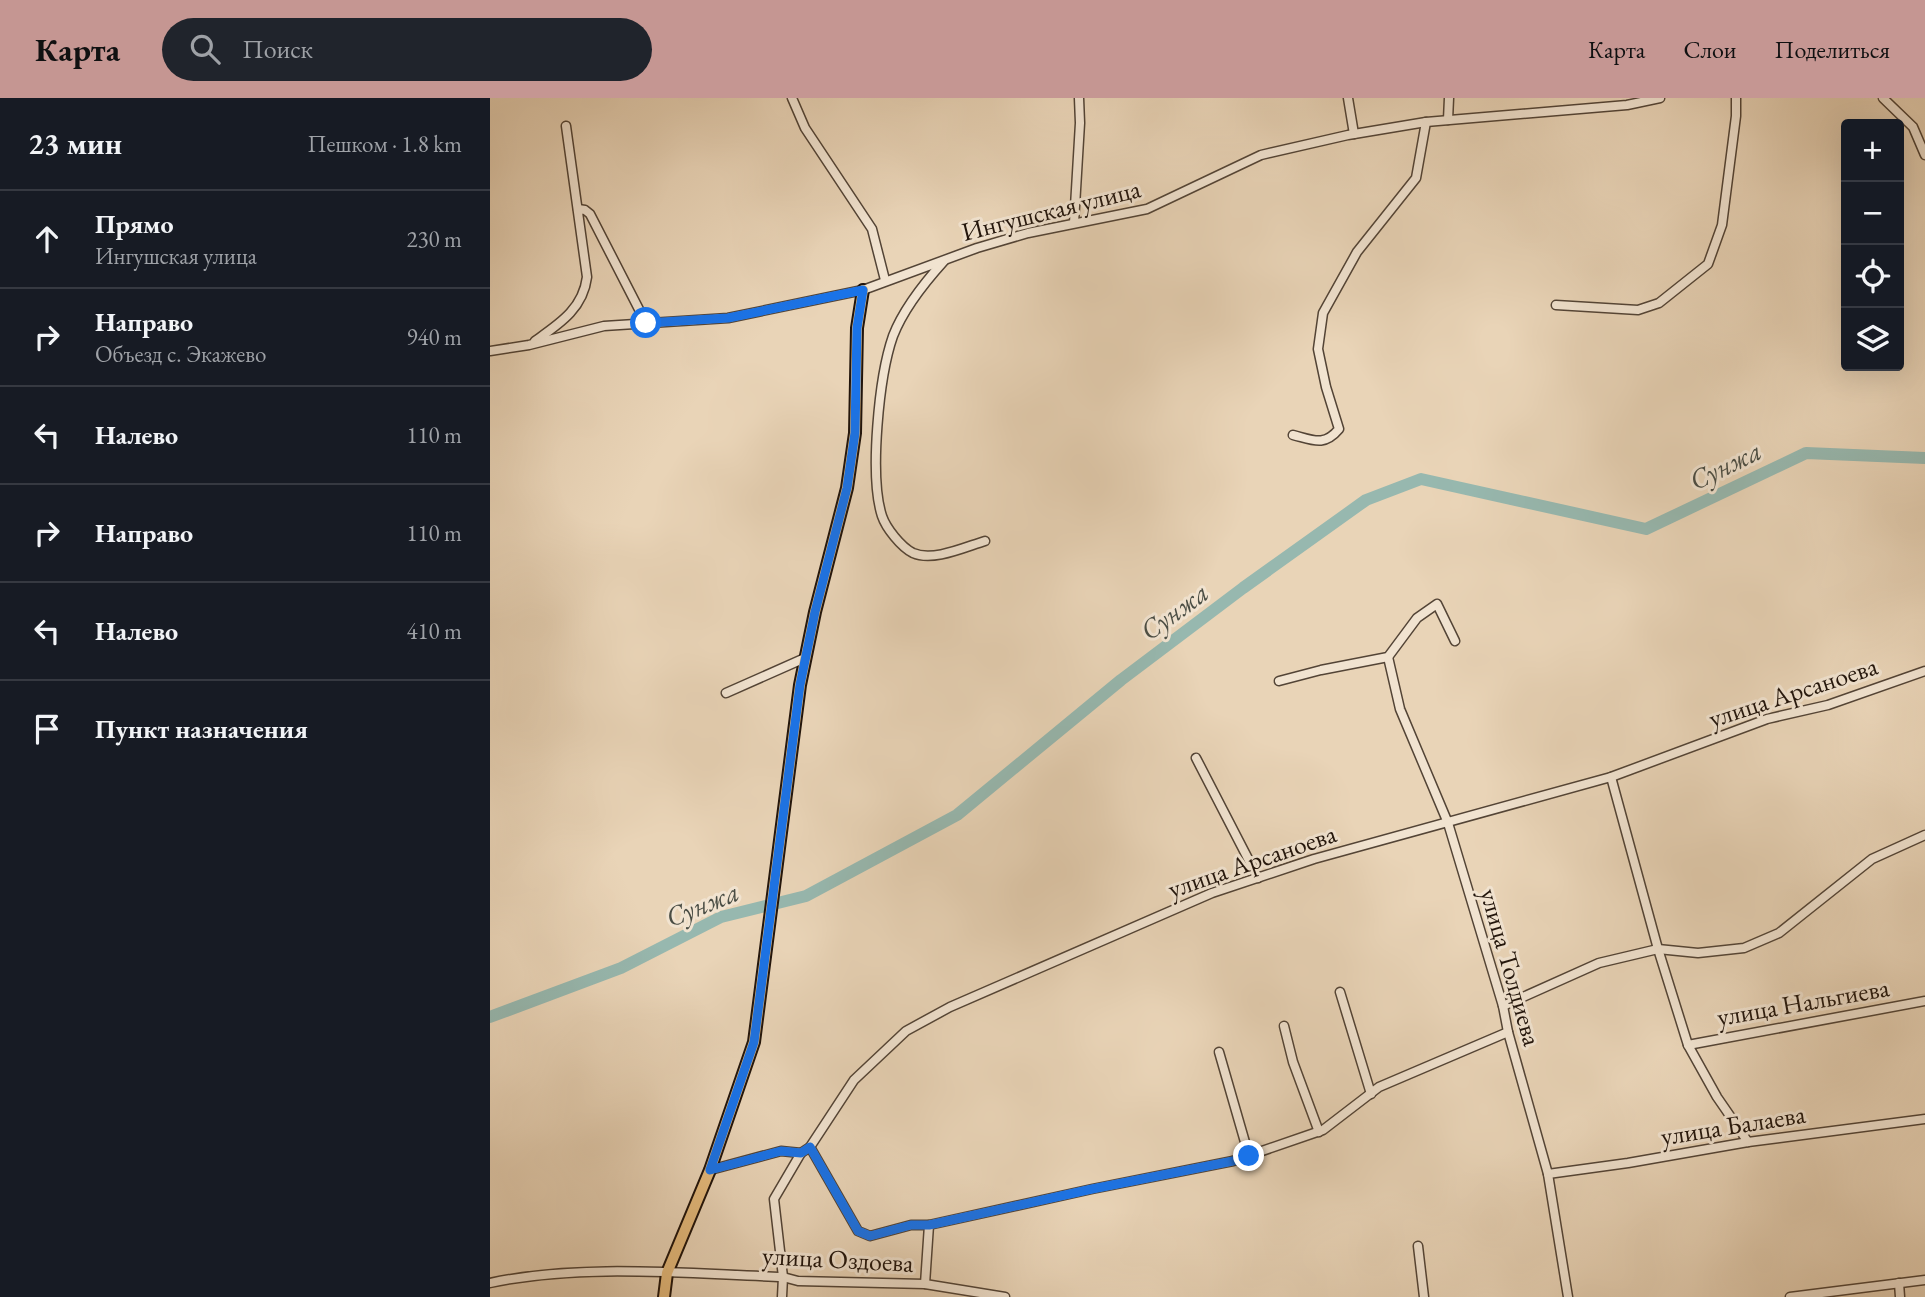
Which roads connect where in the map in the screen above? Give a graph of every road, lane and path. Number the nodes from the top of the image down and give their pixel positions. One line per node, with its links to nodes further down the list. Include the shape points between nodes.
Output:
1 (792, 98): 16 (street, via 805,128 873,229)
2 (1079, 98): 14 (street)
3 (1348, 98): 11 (street)
4 (1449, 98): 8 (street)
5 (1660, 98): 8 (street, Ингушская улица, via 1627,105)
6 (1736, 98): 18 (street, via 1721,225 1708,264 1650,308)
7 (1883, 98): 12 (street, via 1913,127)
8 (1448, 120): 9 (street, Ингушская улица)
9 (1426, 122): 11 (street, Ингушская улица); 22 (street, via 1416,178 1357,252 1323,313 1318,349 1339,429 1321,441)
10 (566, 126): 13 (street)
11 (1354, 134): 14 (street, Ингушская улица, via 1261,155 1147,209)
12 (1925, 155)
13 (578, 209): 19 (street, via 590,214); 20 (street, via 587,277 582,298 569,315)
14 (1074, 223): 15 (street, Ингушская улица)
15 (946, 259): 16 (street, Ингушская улица); 23 (street, via 924,283 894,334 878,414 877,485 883,518 914,554 930,556)
16 (885, 280): 17 (street, Ингушская улица)
17 (863, 290): 19 (street, Ингушская улица, via 728,318); 26 (main road, via 857,328 855,433 847,488)
18 (1556, 305)
19 (646, 323): 20 (street, Ингушская улица, via 604,326)
20 (529, 345): 21 (street, Ингушская улица)
21 (490, 351)
22 (1293, 435)
23 (985, 541)
24 (1455, 641): 25 (street, via 1437,604 1417,618)
25 (1388, 657): 28 (street); 32 (street, улица Толдиева, via 1400,709)
26 (805, 658): 29 (street); 50 (main road, via 754,1042)
27 (1925, 671): 31 (street, улица Арсаноева, via 1828,705 1767,719)
28 (1279, 681)
29 (726, 693)
30 (1196, 758): 34 (street)
31 (1611, 777): 32 (street, улица Арсаноева); 35 (street)
32 (1448, 823): 34 (street, улица Арсаноева); 38 (street, улица Толдиева)
33 (1925, 835): 35 (street, via 1872,859 1779,933 1744,948 1698,953)
34 (1258, 878): 47 (street, улица Арсаноева, via 950,1007 906,1031 854,1080)
35 (1658, 948): 38 (street, via 1599,963); 41 (street)
36 (1340, 992): 43 (street)
37 (1925, 1001): 41 (street, улица Нальгиева)
38 (1503, 1006): 40 (street, улица Толдиева)
39 (1284, 1026): 45 (street)
40 (1508, 1032): 43 (street); 51 (street, улица Толдиева)
41 (1688, 1045): 46 (street)
42 (1219, 1052): 49 (street)
43 (1371, 1094): 45 (street)
44 (1925, 1119): 46 (street, улица Балаева)
45 (1319, 1132): 49 (street)
46 (1748, 1142): 51 (street, улица Балаева)
47 (810, 1147): 48 (street, улица Арсаноева); 52 (street, via 858,1231 870,1236)
48 (801, 1153): 50 (street, via 781,1151); 55 (street, улица Арсаноева, via 774,1199)
49 (1249, 1156): 52 (street)
50 (710, 1170): 54 (main road)
51 (1548, 1174): 64 (street, улица Толдиева)
52 (929, 1225): 59 (street)
53 (1418, 1246): 63 (street)
54 (667, 1273): 55 (street, улица Оздоева); 57 (street, улица Оздоева, via 563,1275); 60 (main road)
55 (783, 1277): 59 (street, улица Оздоева); 61 (street, улица Арсаноева)
56 (1925, 1280): 58 (street)
57 (490, 1283)
58 (1899, 1283): 65 (street); 66 (street)
59 (925, 1284): 62 (street, улица Оздоева)
60 (664, 1297)
61 (782, 1297)
62 (1005, 1297)
63 (1424, 1297)
64 (1568, 1297)
65 (1790, 1297)
66 (1900, 1297)

